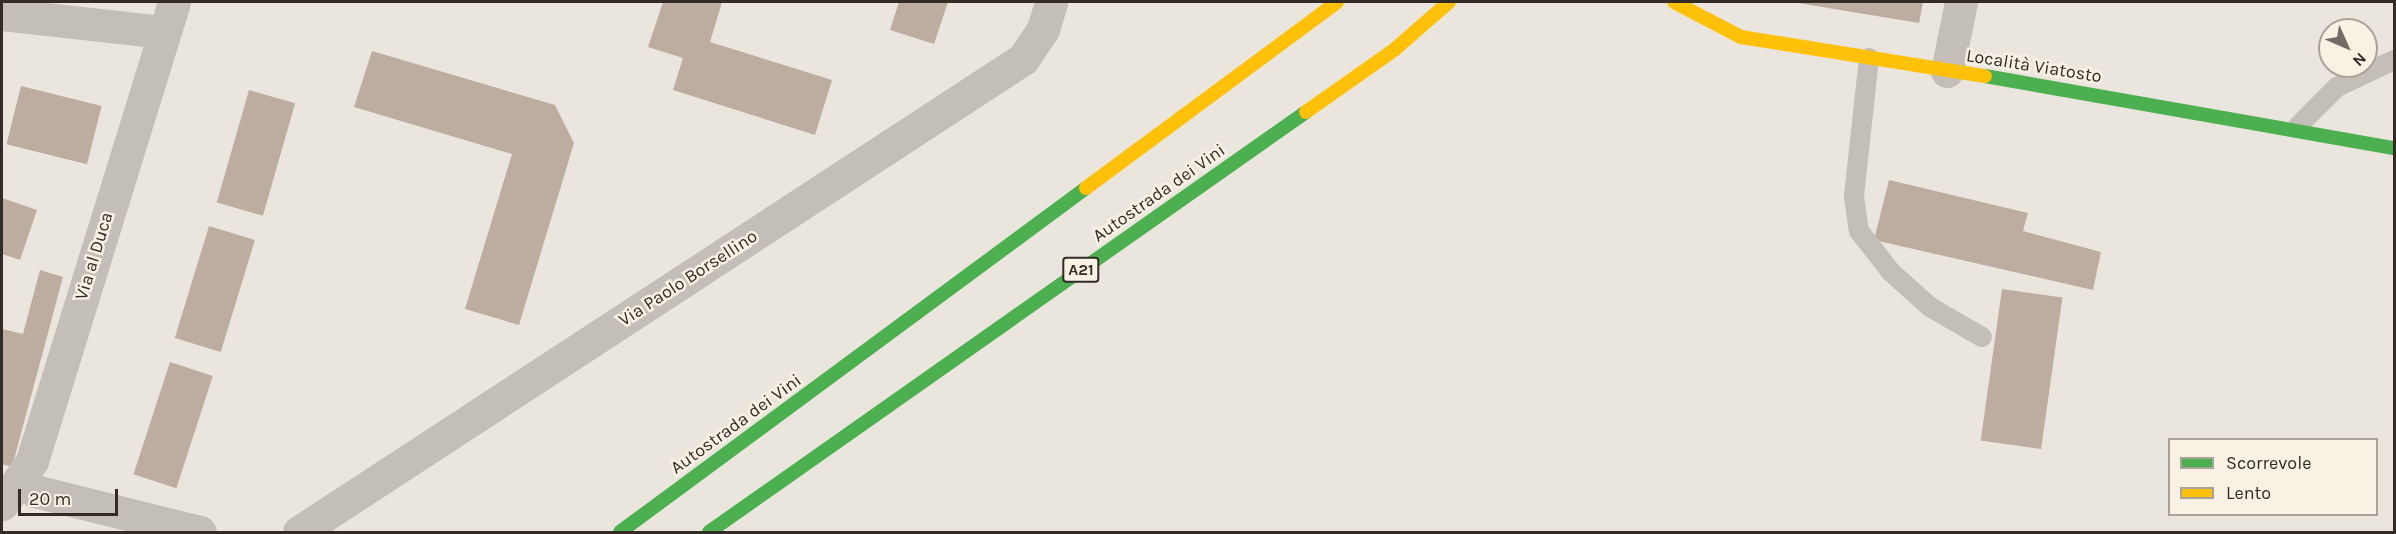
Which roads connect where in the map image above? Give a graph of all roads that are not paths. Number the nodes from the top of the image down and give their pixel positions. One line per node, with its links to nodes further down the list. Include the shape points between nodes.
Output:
1 (174, 2): 8 (street, Via al Duca)
2 (1051, 2): 17 (street, Via Paolo Borsellino, via 1043,29 1023,59)
3 (1337, 2): 18 (main road, Autostrada dei Vini)
4 (1449, 2): 19 (main road, Autostrada dei Vini / A21, via 1394,50)
5 (1674, 2): 9 (main road, Località Viatosto, via 1741,37)
6 (1961, 2): 11 (street)
7 (2, 14): 8 (street)
8 (162, 32): 15 (street, Via al Duca, via 32,461)
9 (1869, 58): 11 (main road, Località Viatosto); 14 (lane, via 1854,197 1858,231 1891,272 1930,307)
10 (2394, 60): 12 (lane, via 2337,87)
11 (1947, 71): 12 (main road, Località Viatosto)
12 (2297, 127): 13 (main road, Località Viatosto)
13 (2394, 148)
14 (1982, 338)
15 (11, 492): 16 (street, via 35,491)
16 (200, 532)
17 (299, 532)
18 (620, 532)
19 (709, 532)

